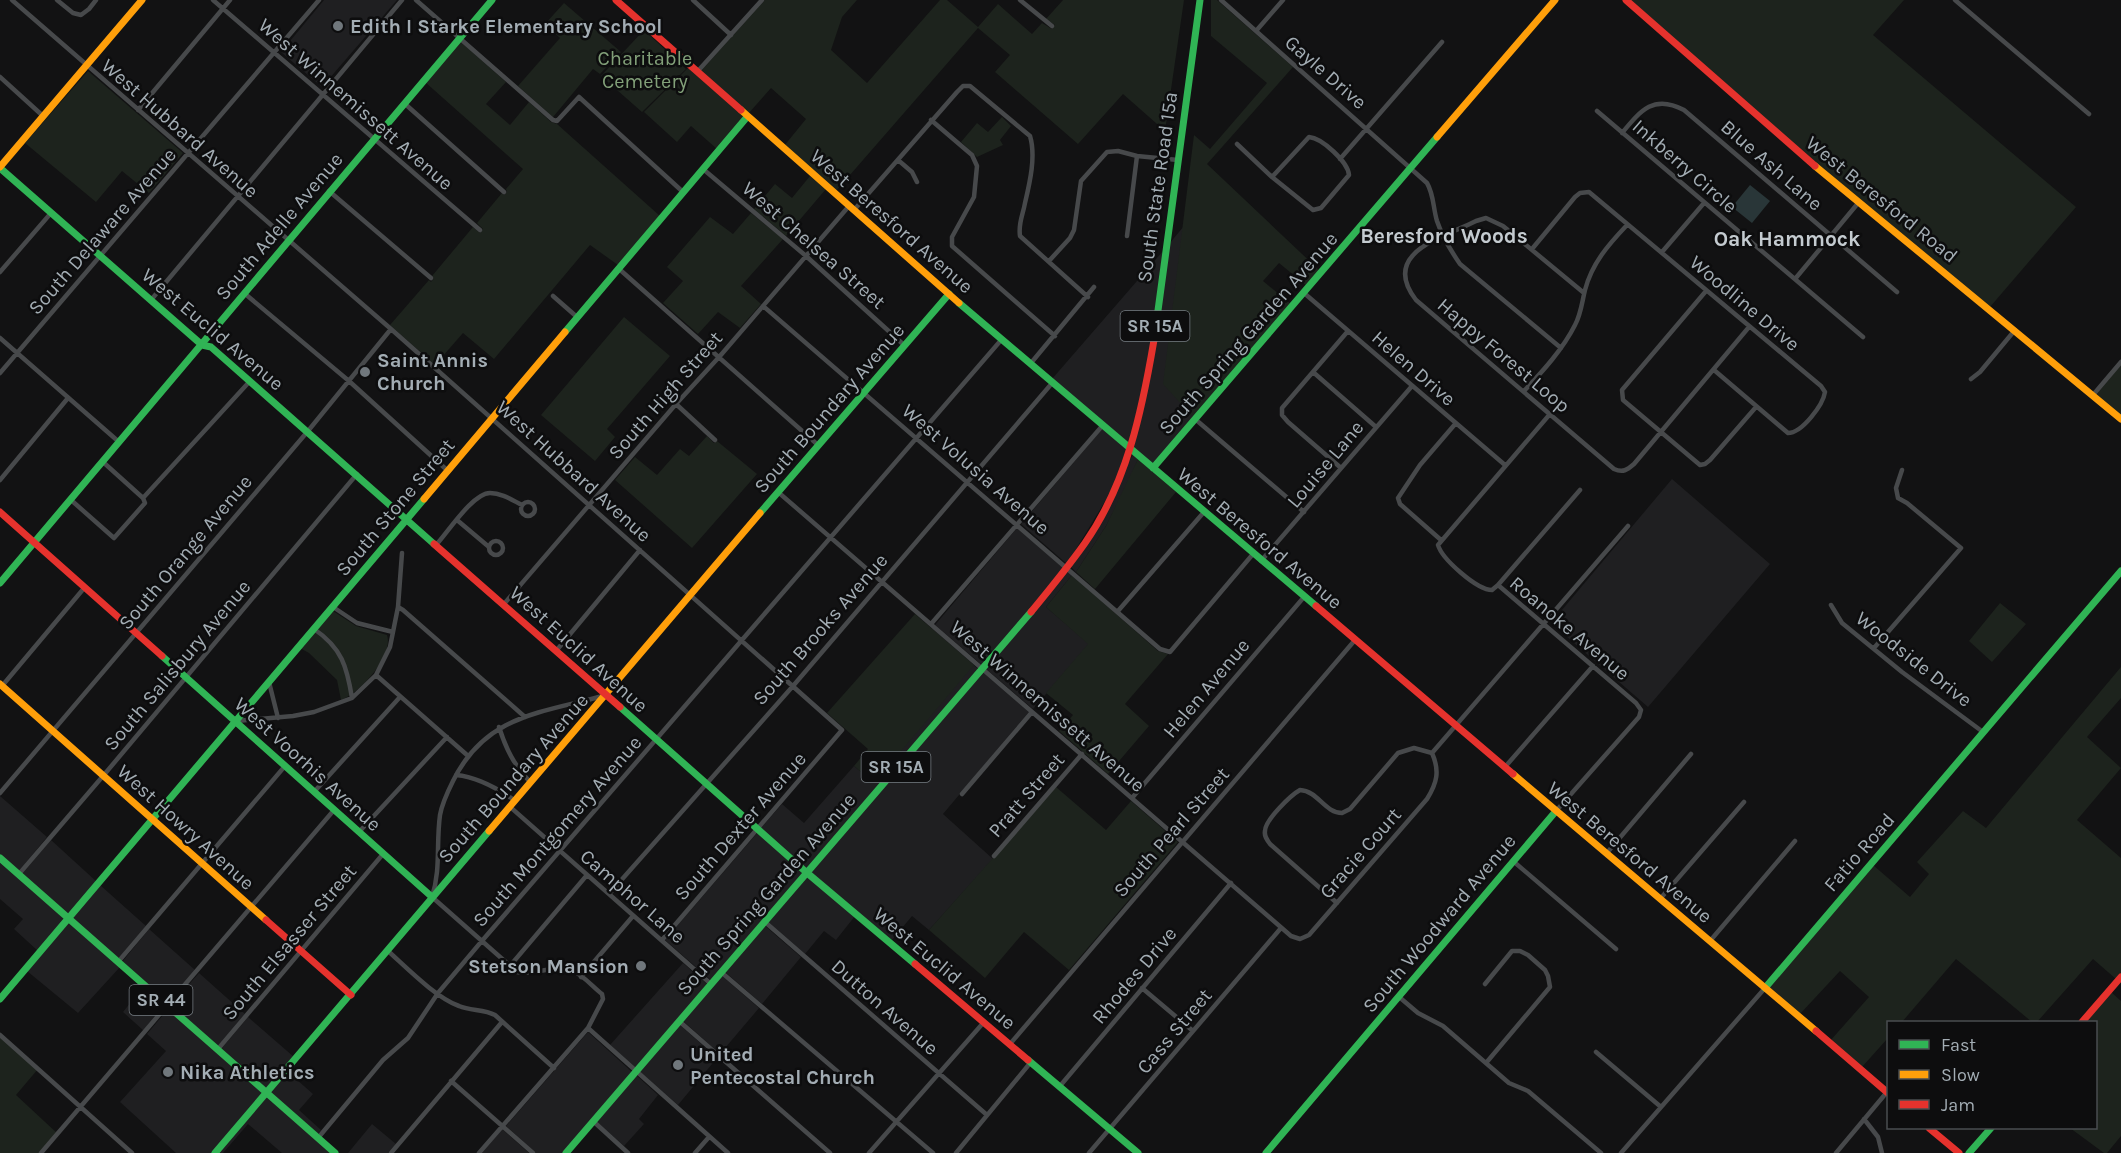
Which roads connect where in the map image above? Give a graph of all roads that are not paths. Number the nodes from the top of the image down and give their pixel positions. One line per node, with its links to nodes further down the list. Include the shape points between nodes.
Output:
1 (12, 0): 28 (street, West Hubbard Avenue)
2 (57, 0): 3 (street, via 81,15)
3 (96, 0)
4 (142, 0): 28 (main road)
5 (213, 0): 21 (street, West Winnemissett Avenue)
6 (230, 0): 21 (street)
7 (319, 0): 27 (street, South Delaware Avenue)
8 (402, 0): 31 (street)
9 (416, 0): 25 (street)
10 (492, 0): 25 (main road, South Adelle Avenue)
11 (616, 0): 29 (main road, West Beresford Avenue)
12 (693, 0): 24 (street)
13 (762, 0): 24 (street)
14 (1200, 0): 47 (main road, South State Road 15a / SR 15A)
15 (1221, 0): 23 (street, Gayle Drive)
16 (1282, 0): 23 (street)
17 (1555, 0): 49 (main road, South Spring Garden Avenue)
18 (1626, 0): 57 (main road, West Beresford Road)
19 (1955, 0): 35 (street)
20 (1022, 1): 22 (street)
21 (223, 8): 27 (street, West Winnemissett Avenue); 33 (street)
22 (1052, 26)
23 (1256, 31): 39 (street, Gayle Drive)
24 (731, 35): 29 (street)
25 (460, 38): 32 (main road, South Adelle Avenue); 55 (street, via 553,120 579,98)
26 (1442, 42): 39 (street)
27 (275, 54): 31 (street, West Winnemissett Avenue); 43 (street, South Delaware Avenue)
28 (86, 66): 33 (street, West Hubbard Avenue); 36 (main road)
29 (697, 72): 37 (main road, West Beresford Avenue)
30 (0, 77): 36 (street)
31 (322, 95): 41 (street, West Winnemissett Avenue); 56 (street)
32 (404, 103): 41 (main road, South Adelle Avenue); 54 (street)
33 (138, 110): 43 (street, West Hubbard Avenue)
34 (1597, 111): 40 (street, Inkberry Circle)
35 (2089, 114)
36 (43, 116): 48 (main road)
37 (747, 117): 50 (main road, South Stone Street); 59 (main road, West Beresford Avenue)
38 (932, 120): 46 (street, South High Street); 71 (street, South High Street, via 963,86 970,86 1030,136 1034,147 1018,226 1020,236); 92 (street, via 972,155 978,166 974,197 952,237 952,246)
39 (1367, 128): 45 (street); 49 (street, Gayle Drive)
40 (1622, 133): 58 (street, Inkberry Circle); 65 (street, Blue Ash Lane, via 1646,108 1660,103 1675,105)
41 (374, 138): 53 (main road, South Adelle Avenue); 62 (street, West Winnemissett Avenue)
42 (1237, 144): 51 (street)
43 (189, 153): 56 (street, West Hubbard Avenue); 69 (street, South Delaware Avenue)
44 (1137, 156): 47 (street); 63 (street); 71 (street, via 1107,152 1081,181 1074,230)
45 (1340, 159): 51 (street, via 1320,140 1310,137); 51 (street, via 1349,170 1347,179 1317,211 1308,208)
46 (898, 160): 52 (street); 59 (street, South High Street)
47 (1178, 160): 130 (main road, South State Road 15a / SR 15A, via 1148,380)
48 (0, 167): 60 (main road, West Euclid Avenue)
49 (1412, 167): 64 (street, Gayle Drive, via 1431,190); 80 (main road, South Spring Garden Avenue)
50 (703, 169): 55 (main road, South Stone Street); 70 (street, West Chelsea Street)
51 (1272, 177)
52 (917, 182)
53 (329, 191): 66 (main road, South Adelle Avenue); 74 (street)
54 (504, 192)
55 (683, 192): 72 (main road, South Stone Street)
56 (239, 198): 66 (street, West Hubbard Avenue); 85 (street)
57 (1859, 202): 65 (street); 90 (main road, West Beresford Road)
58 (1704, 203): 68 (street); 75 (street, Inkberry Circle)
59 (852, 208): 70 (street, South High Street); 82 (main road, West Beresford Avenue)
60 (51, 213): 69 (main road, West Euclid Avenue); 73 (street)
61 (1627, 225): 67 (street, Woodline Drive, via 1585,191 1575,197); 68 (street, Woodline Drive); 81 (street, via 1599,258)
62 (480, 230)
63 (1126, 236)
64 (1444, 236): 67 (street, Happy Forest Loop, via 1486,218); 98 (street, Gayle Drive, via 1460,264); 111 (street, Happy Forest Loop, via 1416,250 1406,276 1407,286 1416,300)
65 (1832, 236): 75 (street); 78 (street, Blue Ash Lane)
66 (288, 240): 79 (main road, South Adelle Avenue); 89 (street, West Hubbard Avenue)
67 (1532, 249): 81 (street, Happy Forest Loop)
68 (1662, 252): 77 (street, Woodline Drive)
69 (100, 256): 85 (main road, West Euclid Avenue); 99 (street, South Delaware Avenue)
70 (806, 256): 86 (street, South High Street); 97 (street, West Chelsea Street)
71 (1049, 261): 84 (street)
72 (618, 268): 87 (main road, South Stone Street); 100 (street)
73 (0, 272)
74 (431, 278)
75 (1795, 279): 93 (street, Inkberry Circle)
76 (1094, 288): 84 (street)
77 (1706, 291): 88 (street, Woodline Drive); 125 (street, via 1622,390 1623,400)
78 (1897, 292)
79 (243, 293): 96 (main road, South Adelle Avenue); 108 (street)
80 (1304, 293): 91 (street, Helen Drive); 119 (main road, South Spring Garden Avenue)
81 (1584, 293): 98 (street, via 1580,315)
82 (949, 294): 95 (main road, West Beresford Avenue); 97 (main road, South Boundary Avenue)
83 (553, 296): 87 (street)
84 (1088, 297): 92 (street)
85 (151, 300): 96 (main road, West Euclid Avenue)
86 (763, 306): 100 (street, South High Street); 112 (street, West Volusia Avenue)
87 (577, 317): 118 (main road, South Stone Street)
88 (1749, 327): 103 (street, Happy Forest Loop); 116 (street, Woodline Drive, via 1825,393 1824,400 1794,433 1788,433)
89 (391, 329): 108 (street, South Orange Avenue); 118 (street, West Hubbard Avenue)
90 (2015, 330): 106 (street); 113 (main road, West Beresford Road)
91 (1348, 331): 104 (street); 110 (street, Helen Drive)
92 (1055, 336): 102 (street)
93 (1863, 336)
94 (0, 338): 99 (street)
95 (1002, 339): 102 (main road, West Beresford Avenue); 126 (street, South Montgomery Avenue)
96 (202, 345): 107 (main road, West Euclid Avenue, via 211,347); 128 (main road, South Adelle Avenue)
97 (904, 345): 112 (main road, South Boundary Avenue)
98 (1561, 348): 111 (street)
99 (17, 353): 105 (street, South Delaware Avenue); 114 (street)
100 (720, 356): 115 (street, South High Street); 129 (street)
101 (2121, 362): 113 (street)
102 (1031, 363): 109 (main road, West Beresford Avenue)
103 (1714, 370): 116 (street, Woodline Drive); 125 (street, Happy Forest Loop)
104 (1312, 372): 123 (street); 134 (street, via 1285,402 1282,415)
105 (0, 373)
106 (1971, 379)
107 (250, 381): 124 (main road, West Euclid Avenue); 143 (street)
108 (349, 381): 124 (street, South Orange Avenue); 136 (street)
109 (1053, 382): 122 (main road, West Beresford Avenue); 139 (street, South Brooks Avenue)
110 (1412, 386): 121 (street, Helen Drive); 123 (street, Louise Lane)
111 (1524, 391): 117 (street, Happy Forest Loop)
112 (864, 392): 126 (street, West Volusia Avenue); 129 (main road, South Boundary Avenue)
113 (2092, 395): 120 (main road, West Beresford Road)
114 (68, 398): 128 (street); 138 (street)
115 (676, 404): 127 (street); 145 (street, South High Street)
116 (1756, 406): 125 (street, via 1706,464 1694,461)
117 (1550, 414): 125 (street, Happy Forest Loop, via 1621,472 1634,464); 132 (street)
118 (492, 418): 136 (main road, South Stone Street); 145 (street, West Hubbard Avenue)
119 (1195, 419): 133 (main road, South Spring Garden Avenue); 148 (street)
120 (2121, 419)
121 (1456, 423): 132 (street, Helen Drive); 154 (street, Roanoke Avenue, via 1398,498)
122 (1103, 425): 130 (main road, West Beresford Avenue); 151 (street)
123 (1376, 427): 134 (street, Louise Lane)
124 (308, 431): 137 (main road, West Euclid Avenue); 179 (street, South Orange Avenue)
125 (1660, 432)
126 (916, 438): 139 (street, West Volusia Avenue); 153 (street, South Montgomery Avenue)
127 (715, 440)
128 (119, 442): 131 (main road, South Adelle Avenue)
129 (819, 445): 141 (main road, South Boundary Avenue)
130 (1132, 449): 133 (main road, West Beresford Avenue); 162 (main road, South Spring Garden Avenue / SR 15A, via 1104,512)
131 (103, 462): 142 (main road, South Adelle Avenue); 143 (street)
132 (1505, 465): 154 (street)
133 (1153, 468): 147 (main road, West Beresford Avenue)
134 (1341, 468): 148 (street, Louise Lane)
135 (1902, 470): 182 (street, via 1896,488 1898,498 1961,548)
136 (448, 471): 149 (main road, South Stone Street)
137 (357, 474): 149 (main road, West Euclid Avenue); 187 (street, South Salisbury Avenue)
138 (0, 480)
139 (967, 482): 151 (street, West Volusia Avenue); 164 (street, South Brooks Avenue)
140 (1580, 490): 166 (street)
141 (778, 492): 153 (street, West Winnemissett Avenue); 168 (main road, South Boundary Avenue)
142 (71, 500): 143 (street, via 114,538); 155 (main road, South Adelle Avenue)
143 (144, 501)
144 (522, 505): 150 (street, via 500,494 488,493 477,498)
145 (590, 505): 158 (street, West Hubbard Avenue); 170 (street, South High Street)
146 (0, 512): 155 (main road, West Voorhis Avenue)
147 (1204, 512): 160 (main road, West Beresford Avenue); 174 (street)
148 (1305, 512): 161 (street, Louise Lane)
149 (406, 518): 156 (main road, West Euclid Avenue); 172 (main road, South Stone Street)
150 (457, 520): 156 (street); 157 (street)
151 (1017, 525): 162 (street, West Volusia Avenue); 176 (street)
152 (1628, 526): 175 (street)
153 (831, 538): 164 (street, West Winnemissett Avenue); 180 (street, South Montgomery Avenue)
154 (1441, 540): 166 (street, Roanoke Avenue, via 1438,545 1443,556 1479,587 1492,590)
155 (35, 542): 165 (main road, South Adelle Avenue); 167 (main road, West Voorhis Avenue)
156 (436, 545): 170 (main road, West Euclid Avenue)
157 (489, 547)
158 (640, 549): 168 (street, West Hubbard Avenue); 183 (street)
159 (402, 553): 173 (street)
160 (1253, 554): 161 (main road, West Beresford Avenue); 174 (street, West Volusia Avenue, via 1170,652 1160,649)
161 (1261, 561): 169 (main road, West Beresford Avenue)
162 (1068, 568): 174 (street, West Volusia Avenue); 185 (main road, South Spring Garden Avenue / SR 15A)
163 (2121, 571): 203 (main road, Fatio Road)
164 (881, 581): 176 (street, West Winnemissett Avenue); 190 (street, South Brooks Avenue)
165 (0, 583)
166 (1498, 585): 175 (street, Roanoke Avenue)
167 (86, 587): 179 (main road, West Voorhis Avenue); 189 (street)
168 (691, 595): 180 (street, West Hubbard Avenue); 191 (main road, South Boundary Avenue)
169 (1304, 597): 181 (main road, West Beresford Avenue); 219 (street, Helen Avenue)
170 (504, 604): 183 (main road, West Euclid Avenue)
171 (1831, 605): 182 (street, Woodside Drive, via 1842,623)
172 (333, 607): 177 (main road, South Stone Street); 178 (street, via 357,623)
173 (398, 607): 178 (street); 196 (street)
174 (1118, 611)
175 (1543, 623): 184 (street, Roanoke Avenue); 199 (street)
176 (931, 624): 185 (street, West Winnemissett Avenue)
177 (314, 629): 188 (main road, South Stone Street); 193 (street, via 339,651 349,675)
178 (393, 632): 186 (street)
179 (136, 633): 187 (main road, West Voorhis Avenue); 202 (street, South Orange Avenue)
180 (742, 640): 190 (street, West Hubbard Avenue); 205 (street, South Montgomery Avenue)
181 (1355, 640): 199 (main road, West Beresford Avenue); 228 (street, South Pearl Street)
182 (1874, 648): 203 (street, Woodside Drive)
183 (556, 651): 191 (main road, West Euclid Avenue)
184 (1593, 666): 197 (street, Roanoke Avenue, via 1636,703 1641,710); 211 (street)
185 (982, 668): 194 (street, West Winnemissett Avenue); 237 (main road, South Spring Garden Avenue / SR 15A)
186 (376, 675): 192 (street); 193 (street)
187 (186, 677): 198 (main road, West Voorhis Avenue); 213 (street, South Salisbury Avenue)
188 (268, 682): 195 (street); 198 (main road, South Stone Street)
189 (1, 686): 202 (main road, West Howry Avenue)
190 (793, 686): 201 (street, West Hubbard Avenue); 215 (street, South Brooks Avenue)
191 (605, 696): 196 (street); 205 (main road, West Euclid Avenue); 214 (main road, South Boundary Avenue)
192 (400, 697): 204 (street); 216 (street)
193 (352, 698): 195 (street, via 314,712)
194 (1032, 712): 208 (street, West Winnemissett Avenue); 218 (street)
195 (278, 717): 198 (street)
196 (525, 717): 200 (street)
197 (1639, 717): 224 (street, South Woodward Avenue)
198 (236, 722): 210 (main road, West Voorhis Avenue); 225 (main road, South Stone Street)
199 (1455, 726): 206 (street); 211 (main road, West Beresford Avenue)
200 (499, 728): 209 (street); 214 (street, via 516,766)
201 (842, 730): 226 (street, South Dexter Avenue)
202 (53, 731): 213 (main road, West Howry Avenue); 217 (street, South Orange Avenue)
203 (1983, 732): 265 (main road, Fatio Road)
204 (447, 737): 209 (street); 227 (street)
205 (656, 740): 215 (main road, West Euclid Avenue); 230 (street, South Montgomery Avenue)
206 (1432, 753): 244 (street, Gracie Court, via 1436,781 1426,799); 244 (street, via 1414,748 1398,753 1350,809 1342,813 1300,790 1267,823 1264,830 1270,844)
207 (1691, 753): 232 (street)
208 (1082, 754): 219 (street, West Winnemissett Avenue); 233 (street, Pratt Street)
209 (467, 755): 212 (street)
210 (285, 766): 216 (main road, West Voorhis Avenue); 236 (street)
211 (1505, 767): 224 (main road, West Beresford Avenue)
212 (456, 775): 220 (street, via 485,783); 242 (street, via 440,812 438,880)
213 (104, 776): 225 (main road, West Howry Avenue); 238 (street, South Salisbury Avenue)
214 (530, 782): 220 (main road, South Boundary Avenue)
215 (706, 783): 226 (main road, West Euclid Avenue); 241 (street, South Brooks Avenue)
216 (314, 792): 223 (main road, West Voorhis Avenue)
217 (0, 793)
218 (962, 794)
219 (1132, 798): 228 (street, West Winnemissett Avenue)
220 (514, 800): 222 (main road, South Boundary Avenue)
221 (1744, 802): 243 (street)
222 (509, 806): 230 (street, Camphor Lane); 242 (main road, South Boundary Avenue)
223 (334, 810): 227 (main road, West Voorhis Avenue); 245 (street)
224 (1556, 811): 232 (main road, West Beresford Avenue); 235 (main road, South Woodward Avenue)
225 (152, 819): 236 (main road, West Howry Avenue); 247 (main road, South Stone Street)
226 (758, 828): 237 (main road, West Euclid Avenue); 251 (street, South Dexter Avenue)
227 (359, 832): 231 (main road, West Voorhis Avenue)
228 (1182, 841): 240 (street, West Winnemissett Avenue); 278 (street, South Pearl Street)
229 (1795, 841): 252 (street)
230 (559, 851): 239 (street, Camphor Lane); 253 (street, South Montgomery Avenue)
231 (383, 854): 242 (main road, West Voorhis Avenue); 255 (street, South Elsasser Street)
232 (1606, 854): 243 (main road, West Beresford Avenue)
233 (994, 856)
234 (0, 858): 238 (main road, SR 44)
235 (1513, 861): 254 (street); 268 (main road, South Woodward Avenue)
236 (202, 863): 245 (main road, West Howry Avenue); 257 (street)
237 (806, 872): 248 (main road, South Spring Garden Avenue / SR 15A); 274 (main road, West Euclid Avenue)
238 (18, 874): 247 (main road, SR 44)
239 (587, 875): 241 (street, Camphor Lane); 258 (street)
240 (1231, 884): 249 (street, West Winnemissett Avenue); 264 (street, Rhodes Drive)
241 (609, 894): 246 (street, Camphor Lane)
242 (432, 897): 253 (street, West Voorhis Avenue); 256 (main road, South Boundary Avenue)
243 (1660, 899): 252 (main road, West Beresford Avenue)
244 (1337, 903): 250 (street, Gracie Court, via 1309,935)
245 (251, 907): 255 (main road, West Howry Avenue); 270 (street)
246 (633, 916): 251 (street, Camphor Lane); 260 (street)
247 (69, 918): 257 (main road, SR 44); 269 (main road, South Stone Street)
248 (764, 922): 259 (main road, South Spring Garden Avenue / SR 15A); 285 (street, Dutton Avenue)
249 (1281, 928): 250 (street, West Winnemissett Avenue); 276 (street, Cass Street)
250 (1300, 939)
251 (662, 940): 262 (street, Camphor Lane)
252 (1710, 941): 265 (main road, West Beresford Avenue)
253 (481, 942): 258 (street, West Voorhis Avenue); 266 (street, South Montgomery Avenue)
254 (1616, 949)
255 (301, 951): 267 (main road, West Howry Avenue); 279 (street, South Elsasser Street)
256 (388, 951): 266 (street); 267 (main road, South Boundary Avenue)
257 (118, 962): 270 (main road, SR 44)
258 (509, 967): 260 (street, via 527,974 570,969)
259 (721, 972): 262 (main road, South Spring Garden Avenue / SR 15A); 296 (street)
260 (581, 977): 275 (street, via 602,994 602,1003)
261 (2121, 977): 272 (main road)
262 (711, 984): 271 (main road, South Spring Garden Avenue / SR 15A)
263 (1485, 984): 282 (street, via 1512,951 1520,951 1545,969 1550,982 1540,1000)
264 (1142, 988): 276 (street); 287 (street, Rhodes Drive)
265 (1765, 988): 289 (main road, West Beresford Avenue); 291 (street, Fatio Road)
266 (438, 993): 273 (street, via 459,1006 489,1012); 302 (street, South Montgomery Avenue, via 408,1038 383,1060)
267 (351, 995): 288 (main road, South Boundary Avenue)
268 (1398, 996): 282 (street, via 1418,1013 1443,1026); 320 (main road, South Woodward Avenue)
269 (0, 999)
270 (168, 1006): 279 (main road, SR 44); 292 (street)
271 (679, 1021): 284 (main road, South Spring Garden Avenue / SR 15A); 314 (street)
272 (2084, 1021)
273 (502, 1022): 283 (street); 286 (street)
274 (984, 1022): 278 (main road, West Euclid Avenue); 285 (street)
275 (588, 1028): 283 (street); 284 (street)
276 (1193, 1031): 298 (street, Cass Street)
277 (0, 1035): 292 (street)
278 (1010, 1044): 281 (main road, West Euclid Avenue)
279 (218, 1049): 288 (main road, SR 44)
280 (1596, 1052): 291 (street)
281 (1031, 1062): 287 (main road, West Euclid Avenue); 293 (street)
282 (1486, 1063): 321 (street, via 1509,1083 1528,1091)
283 (554, 1068): 297 (street)
284 (636, 1071): 295 (main road, South Spring Garden Avenue / SR 15A); 301 (street)
285 (939, 1073): 293 (street, Dutton Avenue); 296 (street)
286 (451, 1081): 297 (street); 307 (street)
287 (1060, 1086): 298 (main road, West Euclid Avenue)
288 (267, 1092): 302 (main road, SR 44); 305 (main road, South Boundary Avenue)
289 (1887, 1092)
290 (1887, 1094): 294 (street)
291 (1661, 1107): 322 (street, Fatio Road)
292 (81, 1108): 303 (street); 304 (street)
293 (987, 1115): 317 (street)
294 (1864, 1119): 323 (street); 324 (street, via 1878,1137)
295 (593, 1121): 310 (main road, South Spring Garden Avenue / SR 15A); 311 (street)
296 (896, 1121): 315 (street); 316 (street)
297 (502, 1126): 308 (street); 309 (street)
298 (1110, 1129): 318 (street, Cass Street); 319 (main road, West Euclid Avenue)
299 (1930, 1129): 325 (main road)
300 (1990, 1129): 326 (main road)
301 (709, 1137): 312 (street); 313 (street)
302 (318, 1138): 306 (main road, SR 44)
303 (41, 1153)
304 (132, 1153)
305 (215, 1153)
306 (333, 1153)
307 (391, 1153)
308 (479, 1153)
309 (532, 1153)
310 (566, 1153)
311 (628, 1153)
312 (695, 1153)
313 (728, 1153)
314 (830, 1153)
315 (869, 1153)
316 (933, 1153)
317 (956, 1153)
318 (1089, 1153)
319 (1138, 1153)
320 (1266, 1153)
321 (1601, 1153)
322 (1621, 1153)
323 (1836, 1153)
324 (1882, 1153)
325 (1959, 1153)
326 (1969, 1153)

